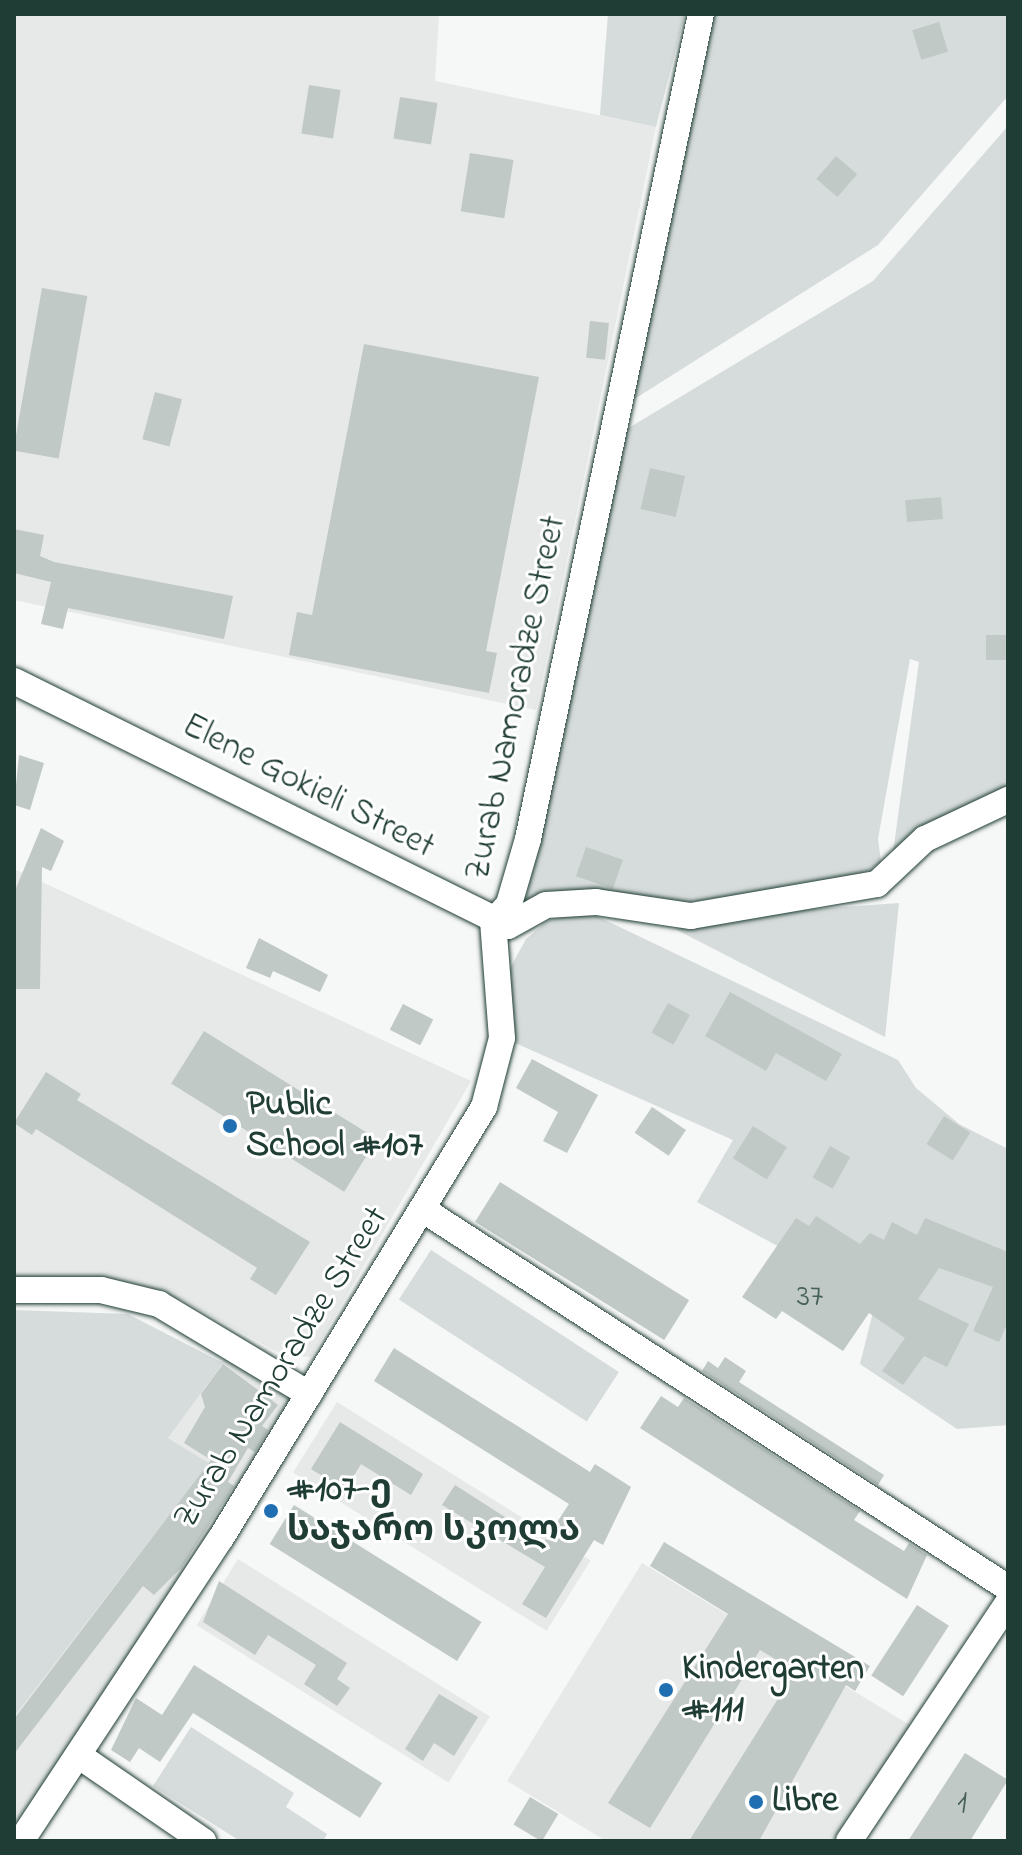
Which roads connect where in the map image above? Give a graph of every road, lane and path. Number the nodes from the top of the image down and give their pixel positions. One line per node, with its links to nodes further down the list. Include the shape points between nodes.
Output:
1 (701, 14): 4 (street, Zurab Namoradze Street, via 528,839 509,904)
2 (14, 681): 4 (street, Elene Gokieli Street)
3 (1008, 800): 4 (street, via 925,839 877,884 691,916 596,902 546,905 508,926)
4 (493, 922): 5 (street, Zurab Namoradze Street, via 502,1038 484,1107)
5 (422, 1209): 7 (street, Zurab Namoradze Street); 8 (street)
6 (14, 1290): 7 (street, via 101,1290 159,1304)
7 (309, 1394): 10 (street, Zurab Namoradze Street)
8 (1008, 1588)
9 (1008, 1603): 13 (street)
10 (78, 1755): 11 (street, Zurab Namoradze Street); 12 (street)
11 (21, 1841)
12 (203, 1841)
13 (849, 1841)

